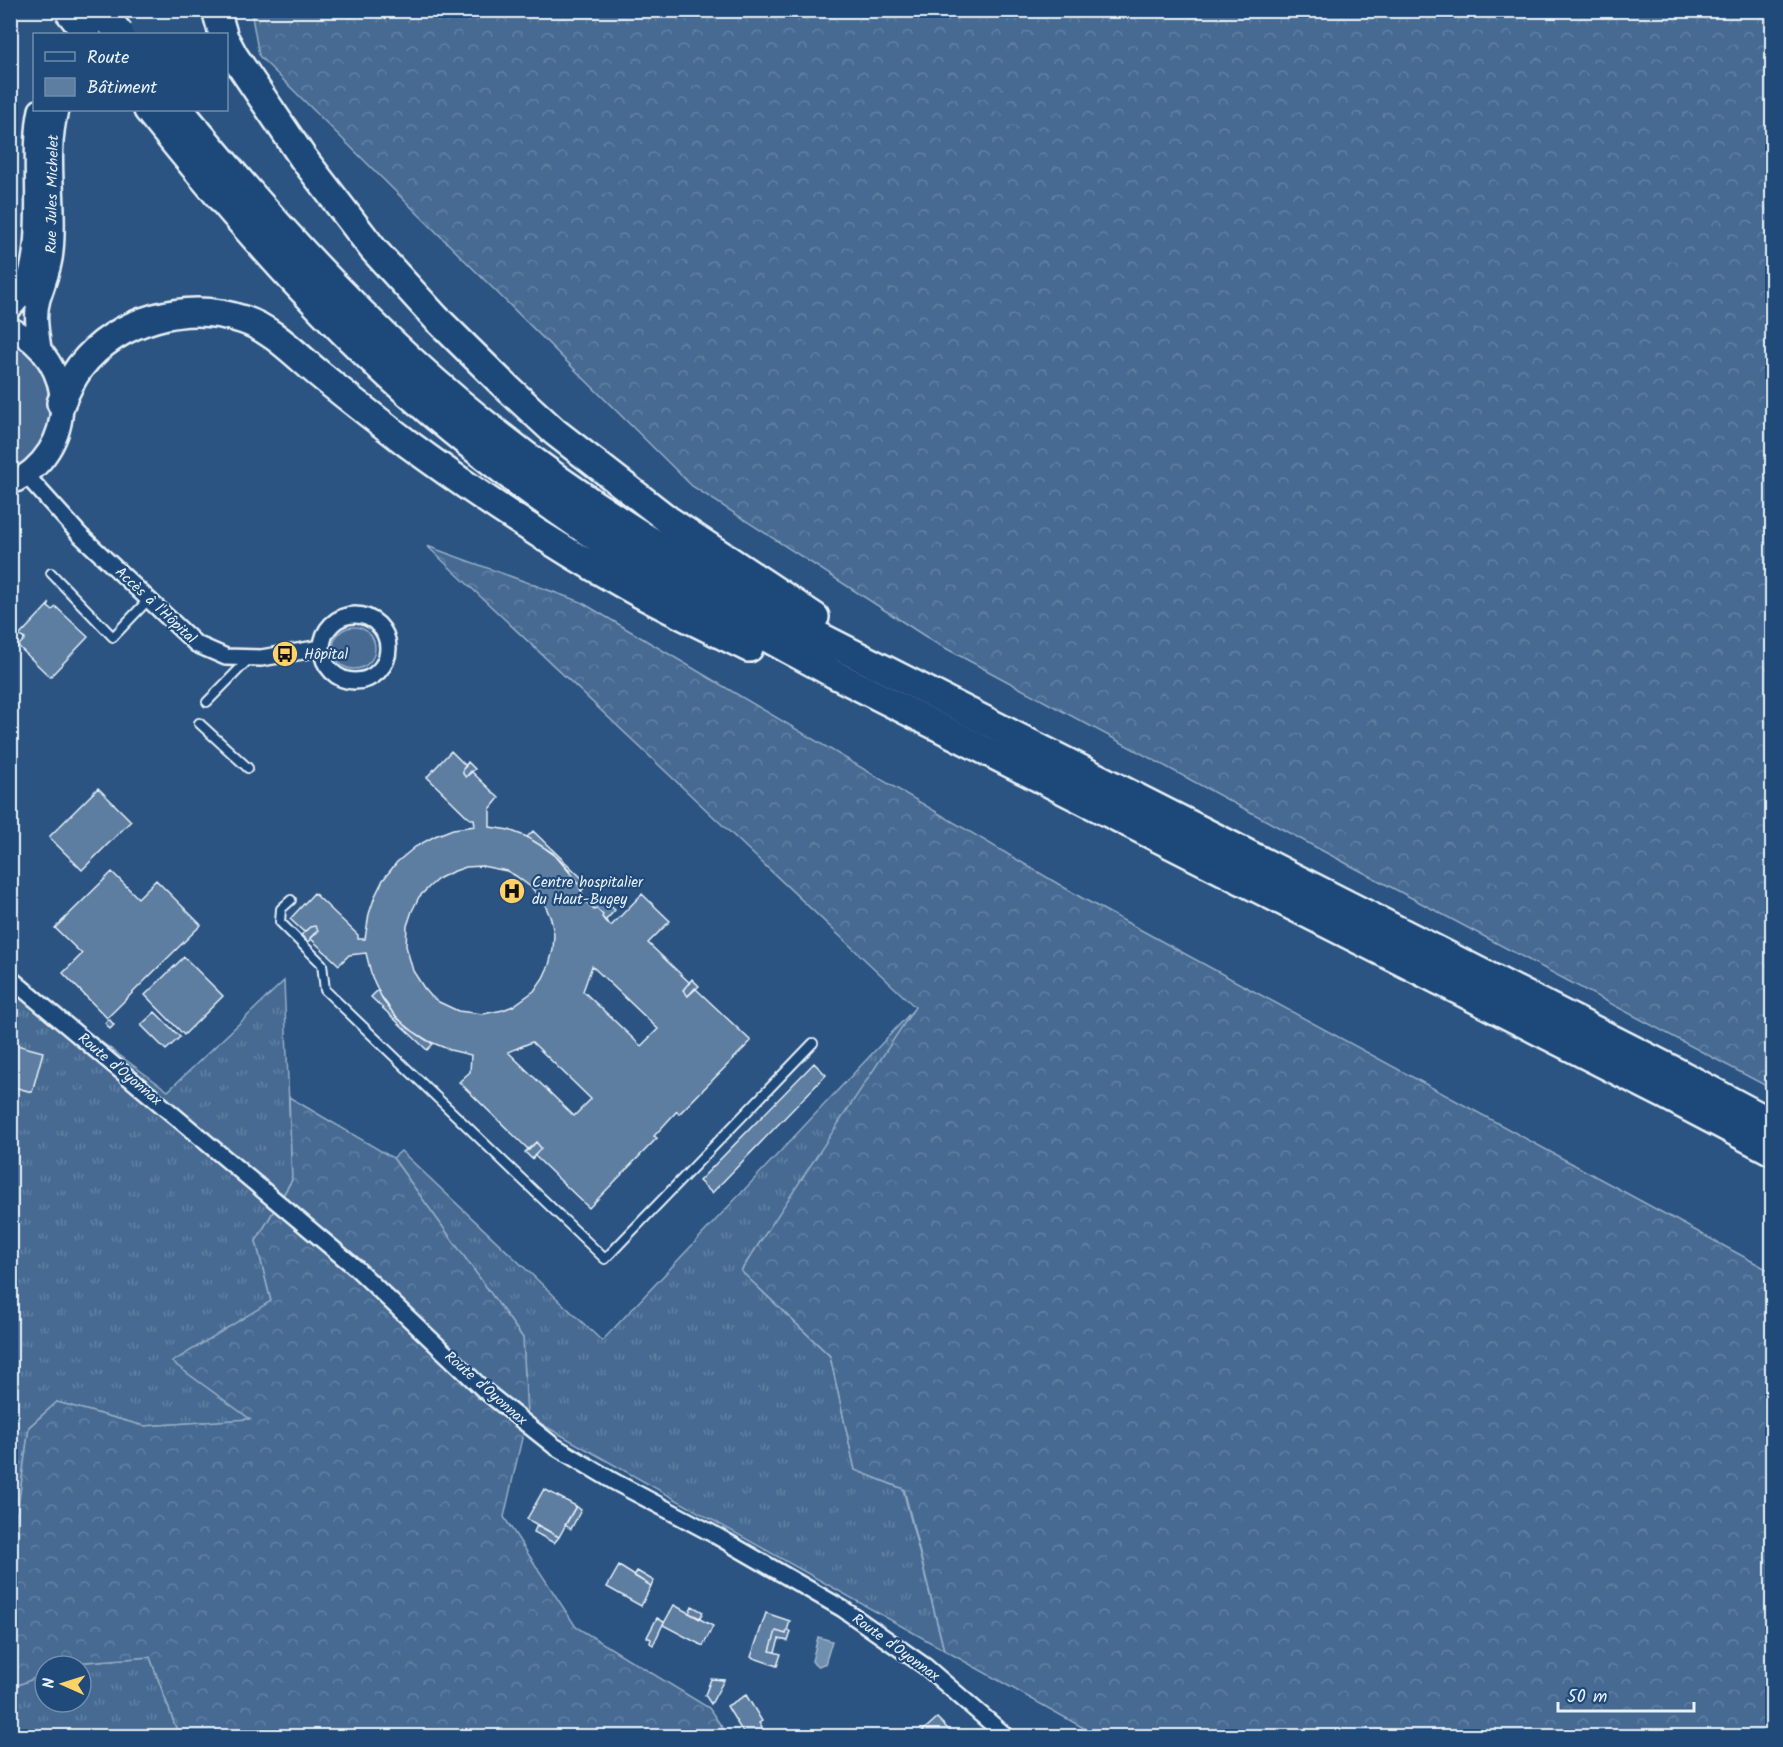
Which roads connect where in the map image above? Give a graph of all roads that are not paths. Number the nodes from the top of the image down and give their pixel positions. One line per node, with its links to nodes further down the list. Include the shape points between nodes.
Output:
1 (68, 10): 7 (highway, bridge)
2 (94, 10): 6 (main road)
3 (100, 10): 9 (highway, bridge)
4 (117, 10): 8 (main road)
5 (216, 10): 10 (highway)
6 (76, 33)
7 (86, 33)
8 (100, 33)
9 (119, 33)
10 (223, 33)
11 (228, 45): 26 (highway, via 303,158 374,249 436,318 546,424 667,519)
12 (40, 111): 16 (main road, Rue Jules Michelet, via 35,150 34,260 20,300)
13 (57, 111): 18 (main road, Rue Jules Michelet, via 51,135 52,251 38,308)
14 (149, 111): 28 (highway, via 244,227 340,329 483,455 627,557 719,612)
15 (181, 111): 26 (highway, via 263,209 360,312 412,362 522,453 696,570)
16 (10, 308)
17 (10, 328): 18 (main road, via 25,335)
18 (40, 350): 19 (main road, via 55,374)
19 (61, 403): 20 (main road, via 57,438 40,465); 28 (highway, via 89,357 134,325 187,312 244,320 277,339 440,467 579,558 756,651)
20 (18, 480): 22 (street, Accès à l'Hôpital)
21 (51, 573): 22 (lane, via 113,637)
22 (149, 599): 24 (street, Accès à l'Hôpital, via 196,644 226,657)
23 (321, 648): 23 (street, via 322,658 333,674 351,682 362,681 379,671 388,648 377,622 357,614 346,615 328,627); 24 (street, Accès à l'Hôpital)
24 (250, 658): 25 (lane)
25 (207, 702)
26 (950, 704): 33 (highway)
27 (199, 723): 29 (lane)
28 (1005, 761): 34 (highway)
29 (248, 768)
30 (291, 900): 32 (lane, via 281,909 280,922 322,964 326,990 605,1259)
31 (10, 978): 35 (street, Route d'Oyonnax, via 356,1268 486,1390 554,1446 843,1609 926,1667)
32 (813, 1043)
33 (1773, 1123)
34 (1773, 1151)
35 (1006, 1737)

